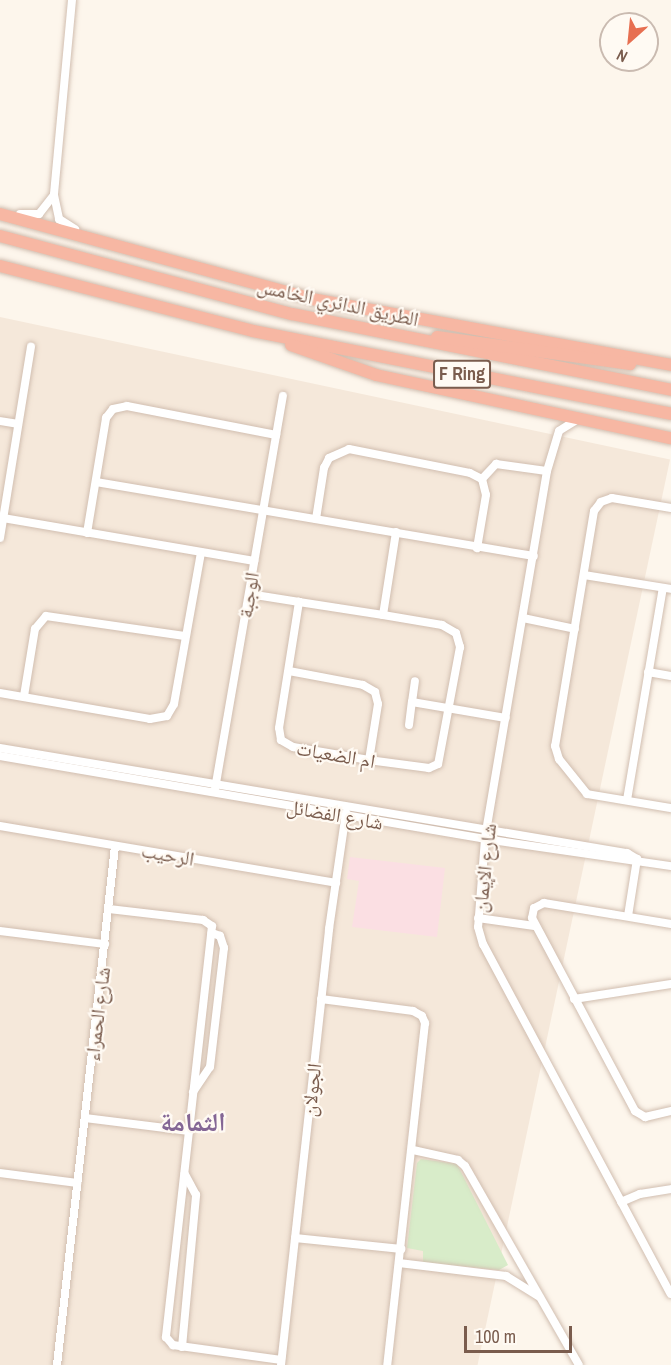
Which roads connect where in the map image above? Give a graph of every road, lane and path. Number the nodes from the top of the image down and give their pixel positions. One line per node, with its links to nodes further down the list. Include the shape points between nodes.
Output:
1 (72, 0): 2 (street)
2 (54, 195): 3 (street, via 48,207 34,215); 6 (street, via 57,215 66,226)
3 (0, 208)
4 (0, 214): 6 (highway)
5 (0, 236): 9 (highway, الطريق الدائري الخامس / F Ring, via 292,314)
6 (129, 251): 11 (highway, via 332,303)
7 (0, 266): 8 (highway, F Ring)
8 (253, 331): 14 (highway, F Ring); 15 (highway, via 376,375)
9 (376, 331): 11 (highway); 12 (highway, الطريق الدائري الخامس / F Ring)
10 (31, 346): 17 (street)
11 (671, 367)
12 (671, 390)
13 (283, 396): 18 (street, الوجبة)
14 (671, 414)
15 (578, 419): 19 (highway); 20 (street, شارع الإيمان, via 559,431)
16 (0, 421): 17 (street)
17 (18, 424): 23 (street)
18 (276, 435): 22 (street, via 119,406 106,418); 25 (street, الوجبة)
19 (671, 438)
20 (547, 471): 21 (street, via 496,464); 33 (street, شارع الإيمان)
21 (482, 479): 27 (street, via 470,473 349,449 337,452 324,468); 31 (street, via 486,495)
22 (96, 482): 25 (street); 29 (street)
23 (4, 491): 26 (street)
24 (671, 508): 35 (street, via 612,498 601,502 594,511)
25 (262, 511): 27 (street); 34 (street, الوجبة)
26 (3, 518): 29 (street); 30 (street)
27 (316, 519): 28 (street)
28 (396, 532): 31 (street); 39 (street)
29 (87, 533): 32 (street)
30 (0, 538)
31 (477, 548): 33 (street)
32 (201, 552): 34 (street); 42 (street)
33 (534, 556): 40 (street, شارع الإيمان)
34 (254, 561): 37 (street, الوجبة)
35 (584, 575): 36 (street); 41 (street)
36 (667, 589): 44 (street)
37 (249, 594): 38 (street, ام الضعيات); 56 (street, الوجبة)
38 (299, 602): 39 (street, ام الضعيات); 43 (street, ام الضعيات)
39 (383, 615): 50 (street, ام الضعيات, via 442,625 456,633 460,647)
40 (523, 618): 41 (street); 51 (street, شارع الإيمان)
41 (575, 629): 57 (street, via 556,752 587,794)
42 (185, 636): 48 (street, via 46,616 35,629); 48 (street, via 174,704 160,719)
43 (289, 671): 55 (street, via 363,685 375,692 378,704); 55 (street, ام الضعيات, via 279,728 281,740 293,747)
44 (648, 672): 45 (street); 57 (street)
45 (671, 676)
46 (415, 681): 49 (street)
47 (0, 693): 48 (street)
48 (24, 696)
49 (412, 702): 50 (street); 52 (street)
50 (451, 708): 51 (street); 55 (street, ام الضعيات, via 442,757 434,767)
51 (506, 718): 62 (street, شارع الإيمان)
52 (408, 725)
53 (0, 748): 56 (street)
54 (0, 756): 56 (street, شارع الفضائل)
55 (369, 760)
56 (215, 790): 59 (street); 60 (street, شارع الفضائل)
57 (627, 800): 58 (street)
58 (671, 808)
59 (380, 812): 60 (street, via 348,812); 62 (street)
60 (344, 816): 62 (street, شارع الفضائل); 66 (street, الجولان)
61 (0, 826): 63 (street, الرحيب)
62 (486, 835): 64 (street, شارع الفضائل, via 626,861); 64 (street, via 627,854); 69 (street, شارع الإيمان)
63 (115, 846): 66 (street, الرحيب); 67 (street, شارع الحمراء)
64 (637, 859): 65 (street, شارع الفضائل); 68 (street)
65 (671, 866)
66 (336, 883): 76 (street, الجولان)
67 (109, 909): 73 (street, via 203,921 212,926); 74 (street, شارع الحمراء)
68 (628, 916): 70 (street); 71 (street, via 537,904 532,913)
69 (478, 918): 71 (street); 87 (street, شارع الإيمان, via 483,944)
70 (671, 924)
71 (534, 926): 77 (street)
72 (0, 931): 74 (street)
73 (212, 933): 78 (street); 78 (street, via 220,936 224,948 210,1067)
74 (105, 945): 80 (street, شارع الحمراء)
75 (671, 984): 77 (street)
76 (321, 999): 82 (street, via 413,1011 422,1016 425,1023); 88 (street, الجولان)
77 (574, 999): 79 (street, via 635,1111 645,1117)
78 (191, 1095): 81 (street)
79 (671, 1112)
80 (85, 1118): 81 (street); 85 (street, شارع الحمراء)
81 (189, 1131): 84 (street)
82 (413, 1150): 89 (street); 92 (street, via 458,1160 465,1166)
83 (0, 1173): 85 (street)
84 (185, 1174): 93 (street, via 196,1195); 93 (street, via 166,1337 173,1345)
85 (77, 1183): 95 (street, شارع الحمراء)
86 (671, 1189): 87 (street)
87 (621, 1202): 91 (street, شارع الإيمان)
88 (295, 1238): 89 (street); 94 (street, الجولان)
89 (401, 1250): 90 (street)
90 (399, 1263): 92 (street, via 506,1276); 96 (street)
91 (671, 1294)
92 (540, 1298): 97 (street)
93 (182, 1347): 94 (street)
94 (281, 1363)
95 (57, 1365)
96 (387, 1365)
97 (579, 1365)

